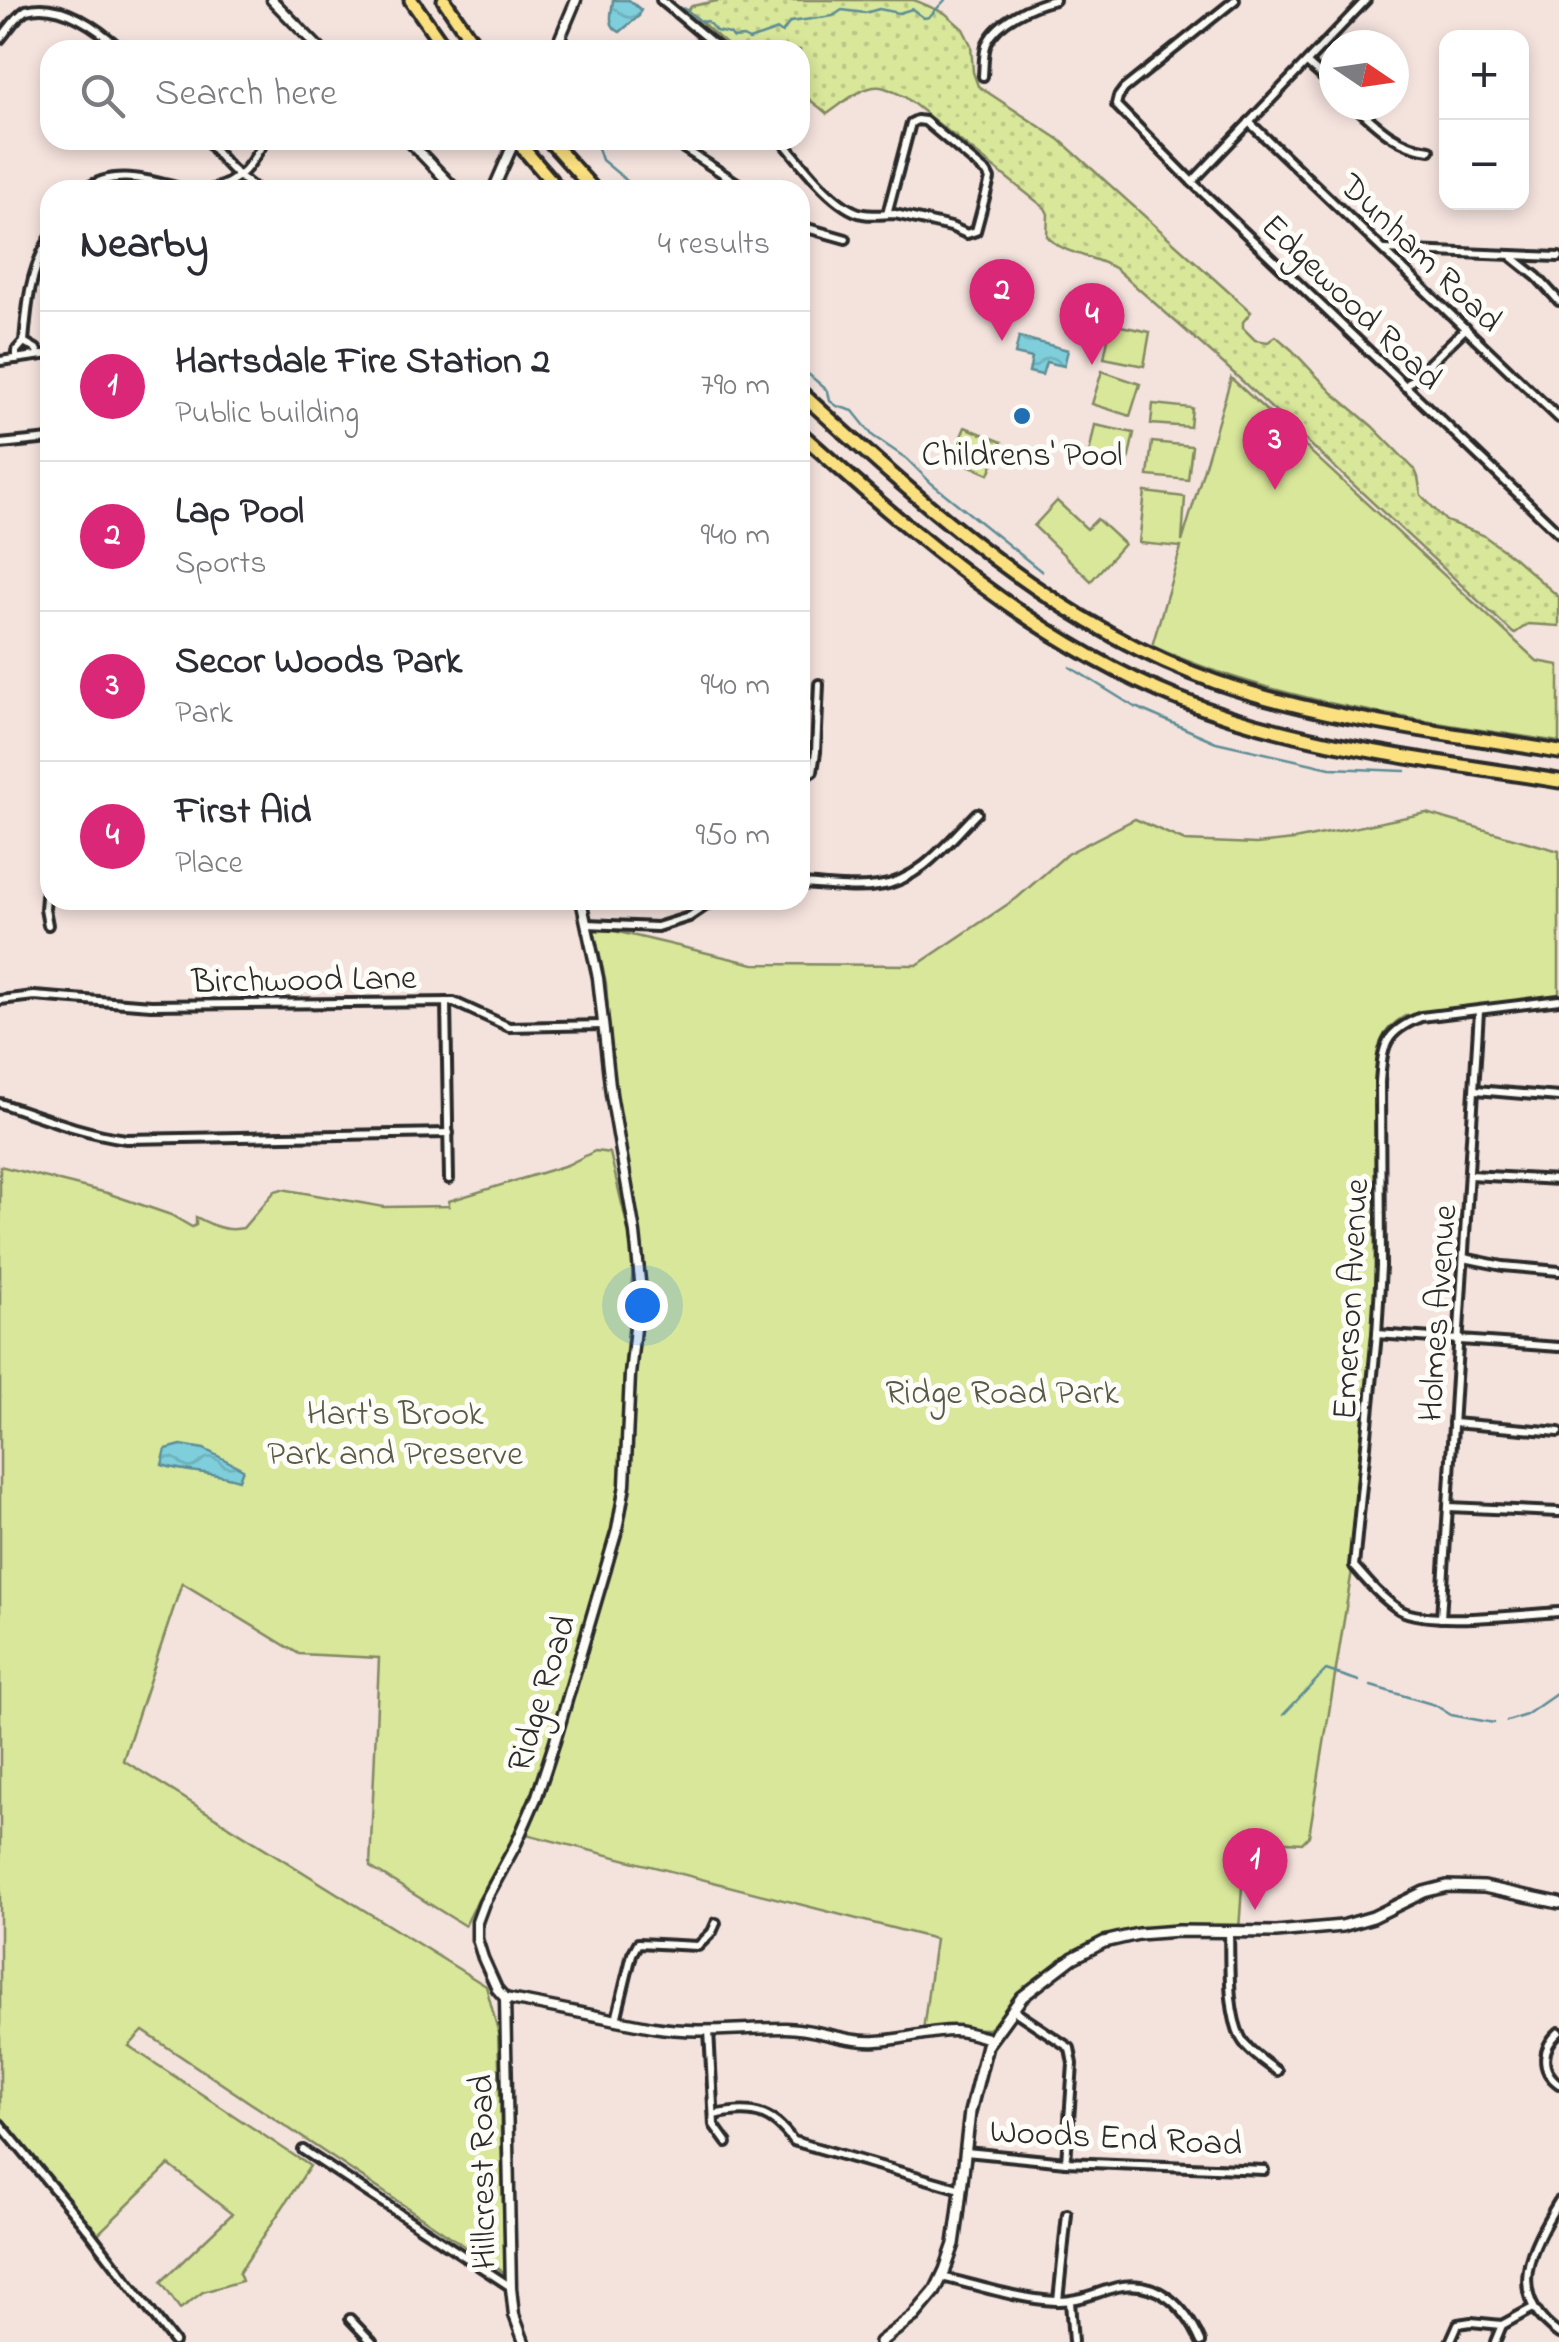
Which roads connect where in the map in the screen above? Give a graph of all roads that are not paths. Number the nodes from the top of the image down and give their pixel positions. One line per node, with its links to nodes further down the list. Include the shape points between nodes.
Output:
1 (272, 0): 11 (street)
2 (411, 0): 12 (highway)
3 (444, 0): 13 (highway)
4 (576, 0): 14 (street)
5 (661, 0): 15 (street)
6 (1055, 0): 18 (street, via 1034,5 993,34)
7 (1235, 0): 40 (street, Edgewood Road, via 1124,89 1116,103)
8 (1366, 0): 16 (street)
9 (0, 39): 10 (street, via 24,10 46,5 76,12)
10 (110, 40)
11 (309, 40)
12 (439, 40)
13 (471, 40)
14 (559, 40)
15 (709, 40)
16 (1307, 63): 17 (street); 20 (street)
17 (1319, 74)
18 (984, 76)
19 (1371, 120): 29 (street, via 1410,148)
20 (1249, 122): 40 (street); 44 (street, Dunham Road)
21 (214, 150): 30 (street)
22 (258, 150): 30 (street)
23 (418, 150): 35 (street)
24 (511, 150): 36 (street)
25 (524, 150): 37 (highway)
26 (557, 150): 38 (highway)
27 (686, 150): 39 (street)
28 (790, 150): 41 (street, via 850,210)
29 (1430, 150)
30 (240, 178): 33 (street); 34 (street)
31 (101, 180): 32 (street)
32 (141, 180)
33 (236, 180)
34 (243, 180)
35 (446, 180)
36 (497, 180)
37 (550, 180)
38 (585, 180)
39 (733, 180)
40 (1192, 182): 54 (street, Edgewood Road)
41 (883, 215): 41 (street, via 976,231 990,179 917,120)
42 (810, 229): 43 (street)
43 (846, 239)
44 (1384, 250): 45 (street); 49 (street, Dunham Road)
45 (1511, 256): 46 (street); 48 (street)
46 (1559, 258)
47 (40, 259): 50 (street, via 27,298)
48 (1559, 301)
49 (1466, 328): 54 (street); 56 (street, Dunham Road)
50 (24, 342): 51 (street); 52 (street)
51 (40, 356): 52 (street)
52 (16, 359): 53 (street)
53 (0, 361)
54 (1406, 387): 60 (street, Edgewood Road)
55 (810, 401): 62 (highway, via 996,558 1142,651 1216,682 1305,707)
56 (1559, 418)
57 (40, 441): 59 (street)
58 (810, 442): 64 (highway, via 976,579 1133,679 1283,732)
59 (0, 444)
60 (1559, 533)
61 (819, 684): 63 (street)
62 (1559, 752)
63 (810, 773)
64 (1559, 781)
65 (977, 813): 66 (street, via 930,861 892,883)
66 (810, 885)
67 (44, 910): 71 (street)
68 (584, 910): 70 (street, Ridge Road)
69 (699, 910): 70 (street, via 657,926)
70 (587, 924): 76 (street, Ridge Road)
71 (48, 925)
72 (0, 1000): 74 (street, Birchwood Lane)
73 (1559, 1000): 75 (street)
74 (446, 1002): 76 (street, Birchwood Lane, via 510,1027); 80 (street)
75 (1479, 1011): 77 (street, Holmes Avenue); 86 (street, Emerson Avenue, via 1403,1024 1382,1058)
76 (603, 1025): 98 (street, Ridge Road, via 640,1269 626,1485 556,1741 477,1922 479,1948)
77 (1476, 1090): 78 (street); 81 (street, Holmes Avenue)
78 (1559, 1096)
79 (0, 1103): 80 (street, via 126,1139)
80 (449, 1133): 82 (street)
81 (1470, 1174): 83 (street); 84 (street, Holmes Avenue)
82 (450, 1180)
83 (1559, 1180)
84 (1464, 1258): 85 (street); 87 (street, Holmes Avenue)
85 (1559, 1272)
86 (1377, 1334): 87 (street); 94 (street, Emerson Avenue, via 1354,1566 1398,1609)
87 (1459, 1341): 88 (street); 89 (street, Holmes Avenue)
88 (1559, 1347)
89 (1453, 1423): 90 (street); 91 (street, Holmes Avenue)
90 (1559, 1432)
91 (1450, 1507): 92 (street); 94 (street, Holmes Avenue)
92 (1559, 1512)
93 (1559, 1612): 94 (street)
94 (1441, 1618)
95 (1559, 1902): 97 (main road, via 1447,1886 1342,1926)
96 (716, 1923): 100 (street, via 698,1946 638,1942)
97 (1229, 1932): 99 (main road, via 1154,1932 1104,1942 1055,1970); 104 (street, via 1240,2036)
98 (505, 1998): 100 (street); 117 (street, Hillcrest Road)
99 (1013, 2010): 103 (main road); 111 (street, via 1072,2052)
100 (616, 2020): 101 (street)
101 (709, 2030): 103 (street, via 804,2029 878,2042 952,2030); 106 (street)
102 (1559, 2032): 105 (street, via 1544,2057)
103 (991, 2039): 110 (main road)
104 (1277, 2071)
105 (1559, 2084)
106 (714, 2115): 108 (street); 113 (street, via 759,2113 780,2122 793,2141)
107 (0, 2124): 124 (street)
108 (727, 2143)
109 (303, 2150): 117 (street)
110 (966, 2152): 111 (street, Woods End Road); 113 (main road)
111 (1066, 2162): 112 (street, Woods End Road)
112 (1264, 2170)
113 (961, 2189): 116 (main road)
114 (1559, 2201): 120 (street, via 1528,2263)
115 (1067, 2214): 119 (street)
116 (942, 2277): 119 (street); 127 (main road, via 914,2316)
117 (511, 2288): 126 (street, Hillcrest Road)
118 (1070, 2300): 119 (street); 128 (street); 129 (street, via 1120,2286 1150,2288 1185,2314)
119 (1058, 2301)
120 (1534, 2308): 122 (street); 123 (street)
121 (350, 2319): 125 (street)
122 (1502, 2325): 130 (street, via 1458,2324); 131 (street)
123 (1559, 2334)
124 (174, 2342)
125 (372, 2342)
126 (524, 2342)
127 (880, 2342)
128 (1073, 2342)
129 (1201, 2342)
130 (1450, 2342)
131 (1495, 2342)

